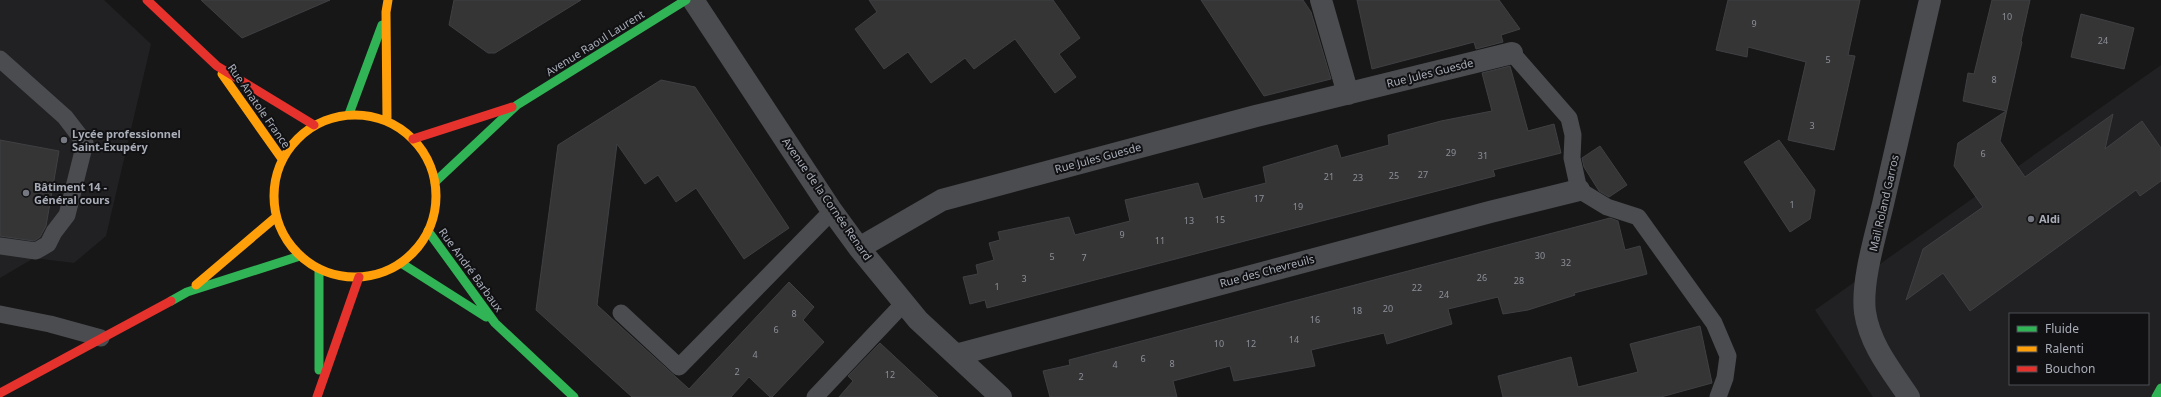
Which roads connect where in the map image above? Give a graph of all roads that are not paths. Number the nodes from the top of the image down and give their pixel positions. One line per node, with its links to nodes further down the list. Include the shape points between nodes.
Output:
1 (147, 0): 10 (main road, Rue Anatole France)
2 (388, 0): 7 (main road)
3 (686, 0): 12 (main road, Avenue Raoul Laurent)
4 (692, 0): 20 (street, Avenue de la Cornée Renard)
5 (1322, 0): 11 (street)
6 (1930, 0): 44 (street, Mail Roland Garros, via 1865,290 1865,311 1869,331 1877,349)
7 (386, 12): 13 (main road); 14 (main road)
8 (1512, 52): 11 (street, Rue Jules Guesde); 19 (lane, via 1569,118 1573,135 1572,158)
9 (0, 59): 23 (lane, via 65,117 85,143 67,216 48,244 36,251)
10 (217, 66): 15 (main road, Rue Anatole France); 17 (main road, Rue Anatole France)
11 (1348, 94): 24 (street, Rue Jules Guesde, via 942,200)
12 (517, 106): 16 (main road, Avenue Raoul Laurent); 18 (main road, Avenue Raoul Laurent)
13 (349, 114): 14 (main road, via 375,116); 15 (main road)
14 (387, 121): 16 (main road)
15 (314, 125): 17 (main road, via 296,140)
16 (413, 139): 18 (main road, via 424,151)
17 (282, 159): 21 (main road, via 274,188)
18 (435, 182): 22 (main road, via 434,215)
19 (1579, 190): 35 (street, Rue des Chevreuils); 43 (lane, via 1607,207 1638,217 1714,323 1728,356 1726,378)
20 (832, 211): 24 (street, Avenue de la Cornée Renard); 32 (lane, via 679,367)
21 (276, 217): 25 (main road, via 286,239); 29 (main road)
22 (428, 231): 26 (main road, via 417,249); 33 (main road, Rue André Barbaux)
23 (0, 246)
24 (859, 248): 30 (street, Avenue de la Cornée Renard)
25 (300, 256): 27 (main road); 29 (main road)
26 (401, 263): 28 (main road, via 374,275); 33 (main road, Rue André Barbaux)
27 (319, 269): 28 (main road, via 332,274); 36 (main road)
28 (359, 277): 36 (main road)
29 (187, 292): 34 (main road)
30 (904, 303): 35 (street, Avenue de la Cornée Renard, via 918,320); 41 (lane)
31 (0, 313): 34 (lane)
32 (621, 313)
33 (495, 322): 40 (main road, Rue André Barbaux)
34 (101, 338): 38 (main road)
35 (956, 355): 42 (street, Avenue de la Cornée Renard)
36 (320, 385): 39 (main road)
37 (2161, 388): 45 (main road)
38 (0, 393)
39 (318, 397)
40 (574, 397)
41 (815, 397)
42 (1000, 397)
43 (1718, 397)
44 (1909, 397)
45 (2156, 397)

